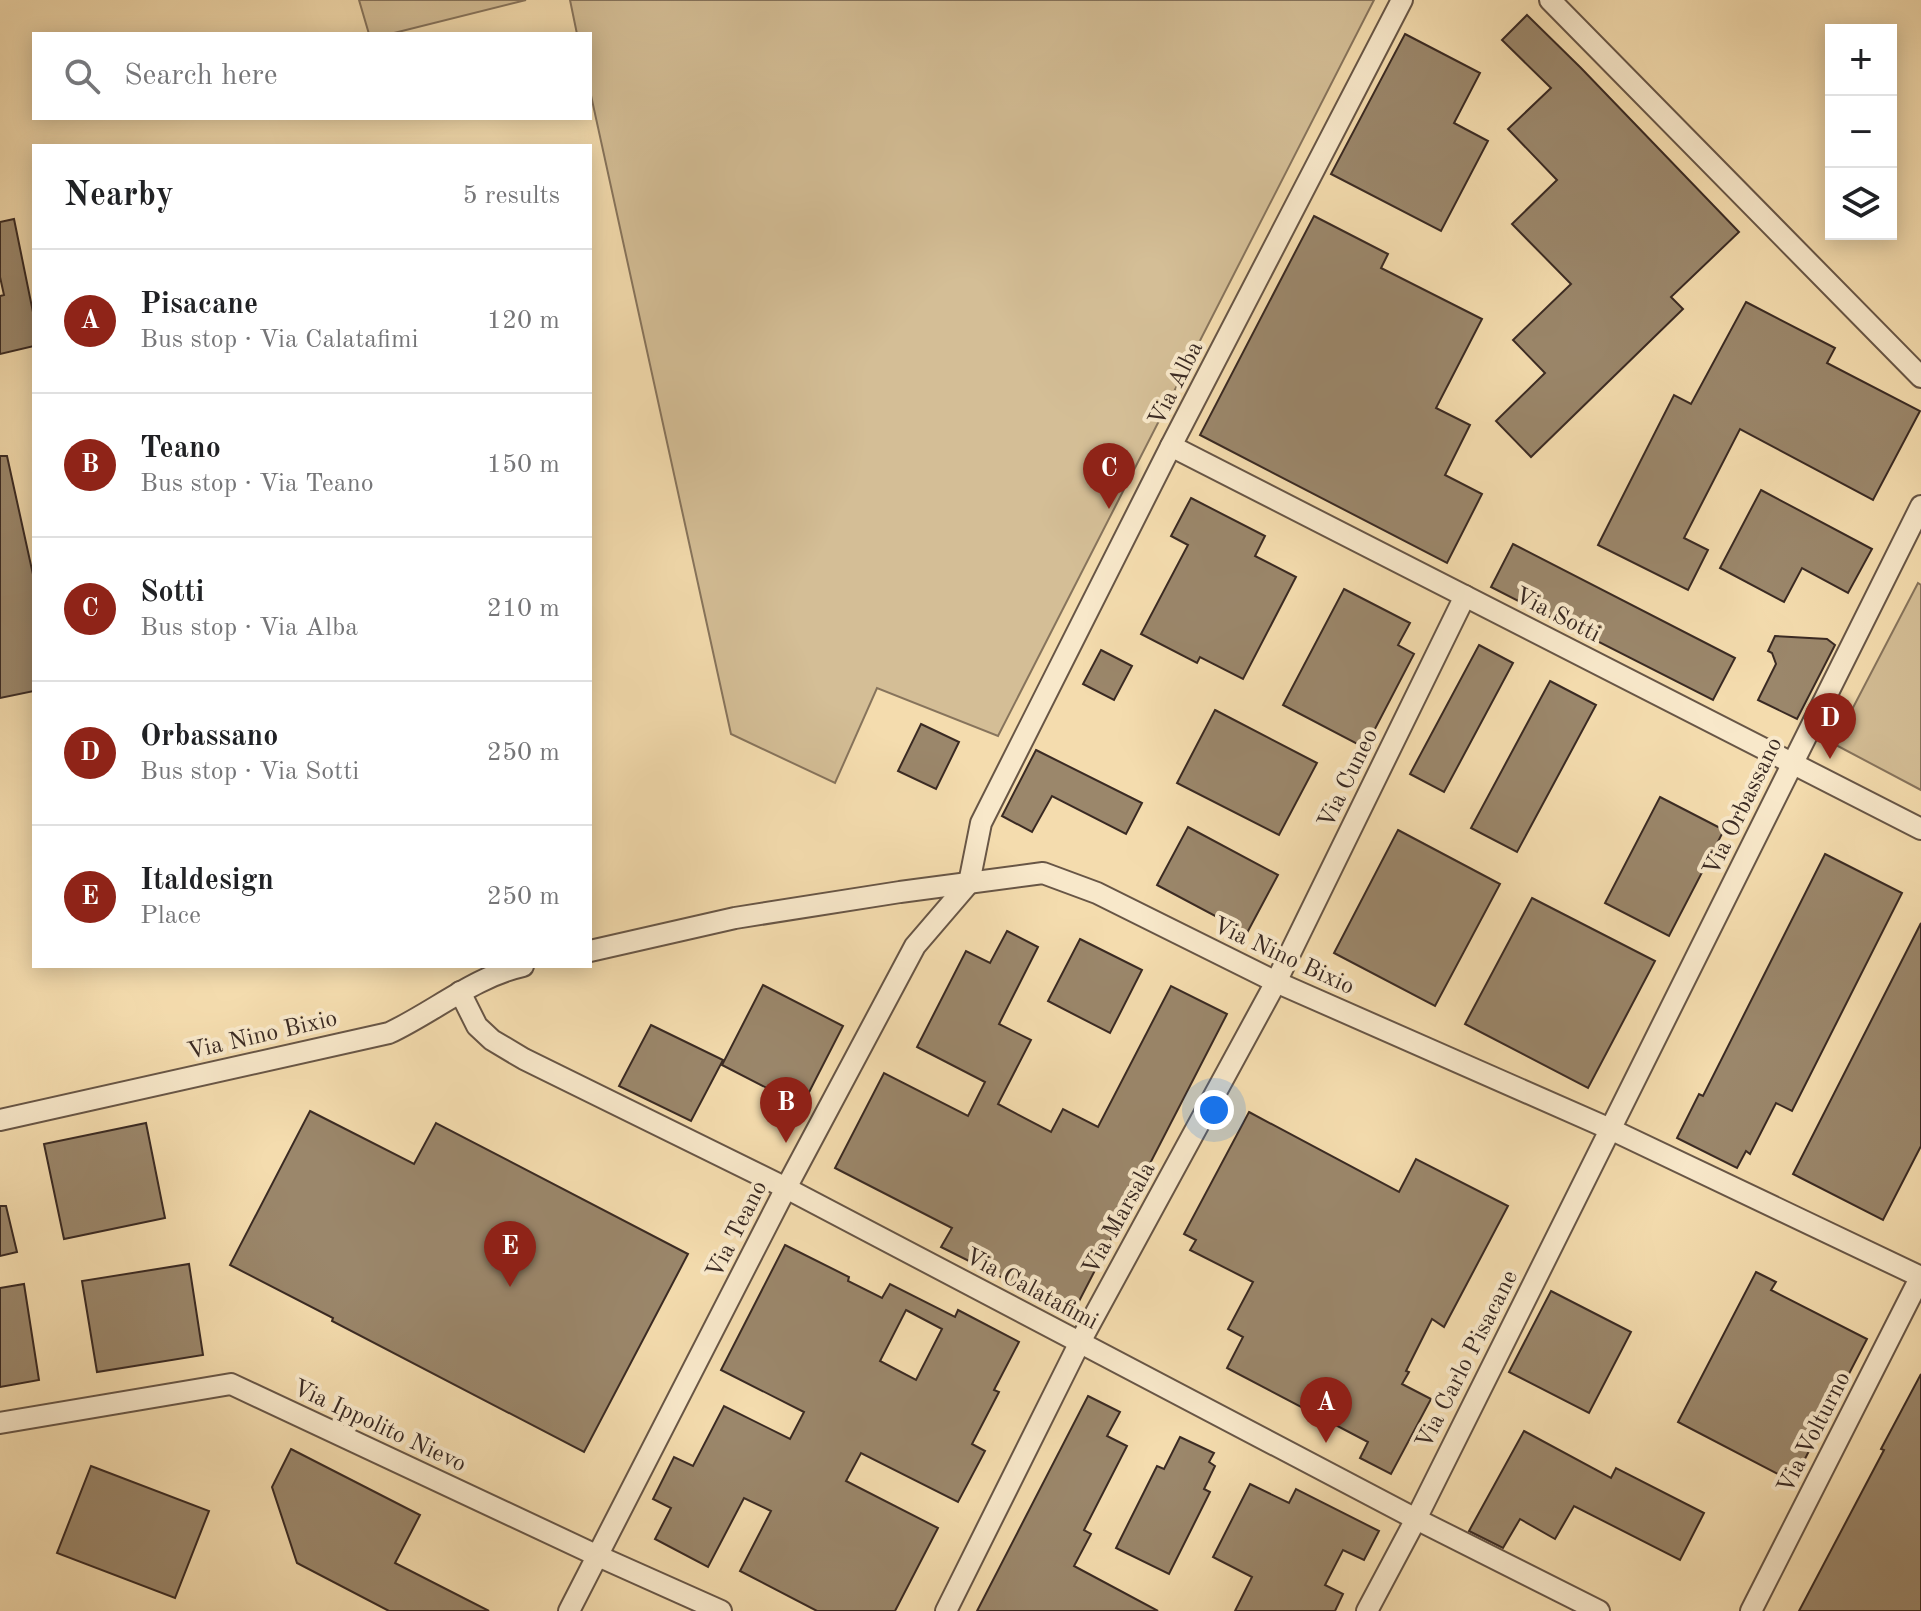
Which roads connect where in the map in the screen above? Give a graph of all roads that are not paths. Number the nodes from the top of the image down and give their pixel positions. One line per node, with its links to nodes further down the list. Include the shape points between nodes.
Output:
1 (1402, 0): 4 (street, Via Alba)
2 (1550, 0): 3 (street)
3 (1921, 377)
4 (1171, 446): 6 (street, Via Sotti); 9 (street, Via Alba, via 981,823)
5 (1921, 506): 7 (street, Via Orbassano)
6 (1465, 596): 7 (street, Via Sotti); 12 (street, Via Cuneo)
7 (1793, 763): 8 (street, Via Sotti); 15 (street, Via Orbassano)
8 (1921, 829)
9 (969, 883): 10 (street, Via Nino Bixio, via 735,918); 12 (street, Via Nino Bixio, via 1043,873 1097,893); 16 (street, Via Teano, via 915,946)
10 (592, 951)
11 (512, 968): 13 (street, Via Nino Bixio)
12 (1276, 982): 15 (street, Via Nino Bixio); 18 (street, Via Marsala)
13 (460, 992): 14 (street, Via Nino Bixio, via 389,1033); 16 (street, Via Calatafimi, via 477,1026 492,1040)
14 (0, 1120)
15 (1610, 1129): 17 (street, Via Nino Bixio); 20 (street, Via Carlo Pisacane)
16 (786, 1188): 18 (street, Via Calatafimi); 21 (street, Via Teano)
17 (1921, 1276): 27 (street, Via Volturno)
18 (1080, 1342): 20 (street, Via Calatafimi); 24 (street, Via Marsala)
19 (0, 1423): 21 (street, Via Ippolito Nievo, via 231,1384)
20 (1416, 1519): 25 (street, Via Carlo Pisacane); 26 (street, Via Calatafimi)
21 (598, 1556): 22 (street, Via Teano); 23 (street, Via Ippolito Nievo)
22 (569, 1611)
23 (721, 1611)
24 (946, 1611)
25 (1367, 1611)
26 (1599, 1611)
27 (1751, 1611)

